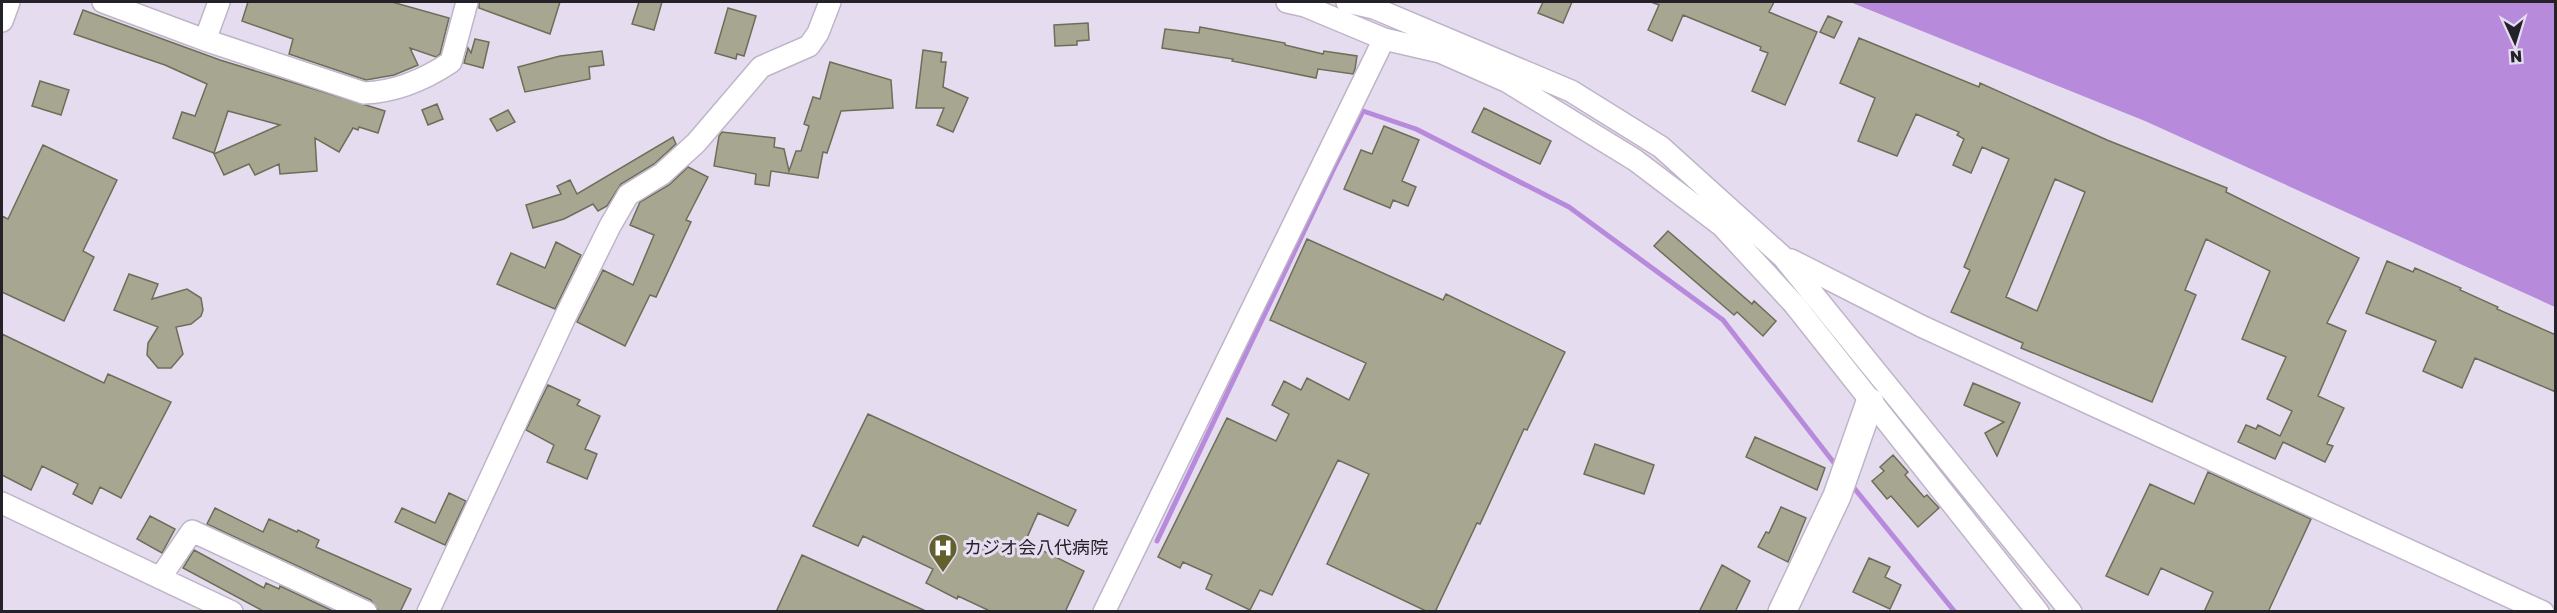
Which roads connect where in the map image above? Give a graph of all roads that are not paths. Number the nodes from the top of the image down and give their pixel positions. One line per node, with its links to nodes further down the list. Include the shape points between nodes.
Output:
1 (9, 2): 8 (street)
2 (104, 2): 10 (street)
3 (219, 2): 10 (street)
4 (467, 2): 10 (street, via 451,62 431,75 387,92 363,93)
5 (830, 2): 18 (street, via 809,46 761,67 696,142 662,174 628,195 566,315)
6 (1287, 2): 9 (street)
7 (1347, 2): 12 (street, via 1374,8 1571,91 1661,147)
8 (2, 21)
9 (1384, 39): 11 (street, via 1440,51 1508,82 1635,160); 19 (street)
10 (206, 40)
11 (1722, 226): 12 (street); 13 (street, via 1794,304)
12 (1783, 256): 22 (street); 23 (street, via 1921,326)
13 (1870, 402): 20 (main road, via 1837,496); 21 (street)
14 (2, 503): 15 (street)
15 (160, 578): 16 (street); 17 (street, via 192,531)
16 (232, 612)
17 (366, 612)
18 (428, 612)
19 (1104, 612)
20 (1782, 612)
21 (2038, 612)
22 (2071, 612)
23 (2543, 612)

